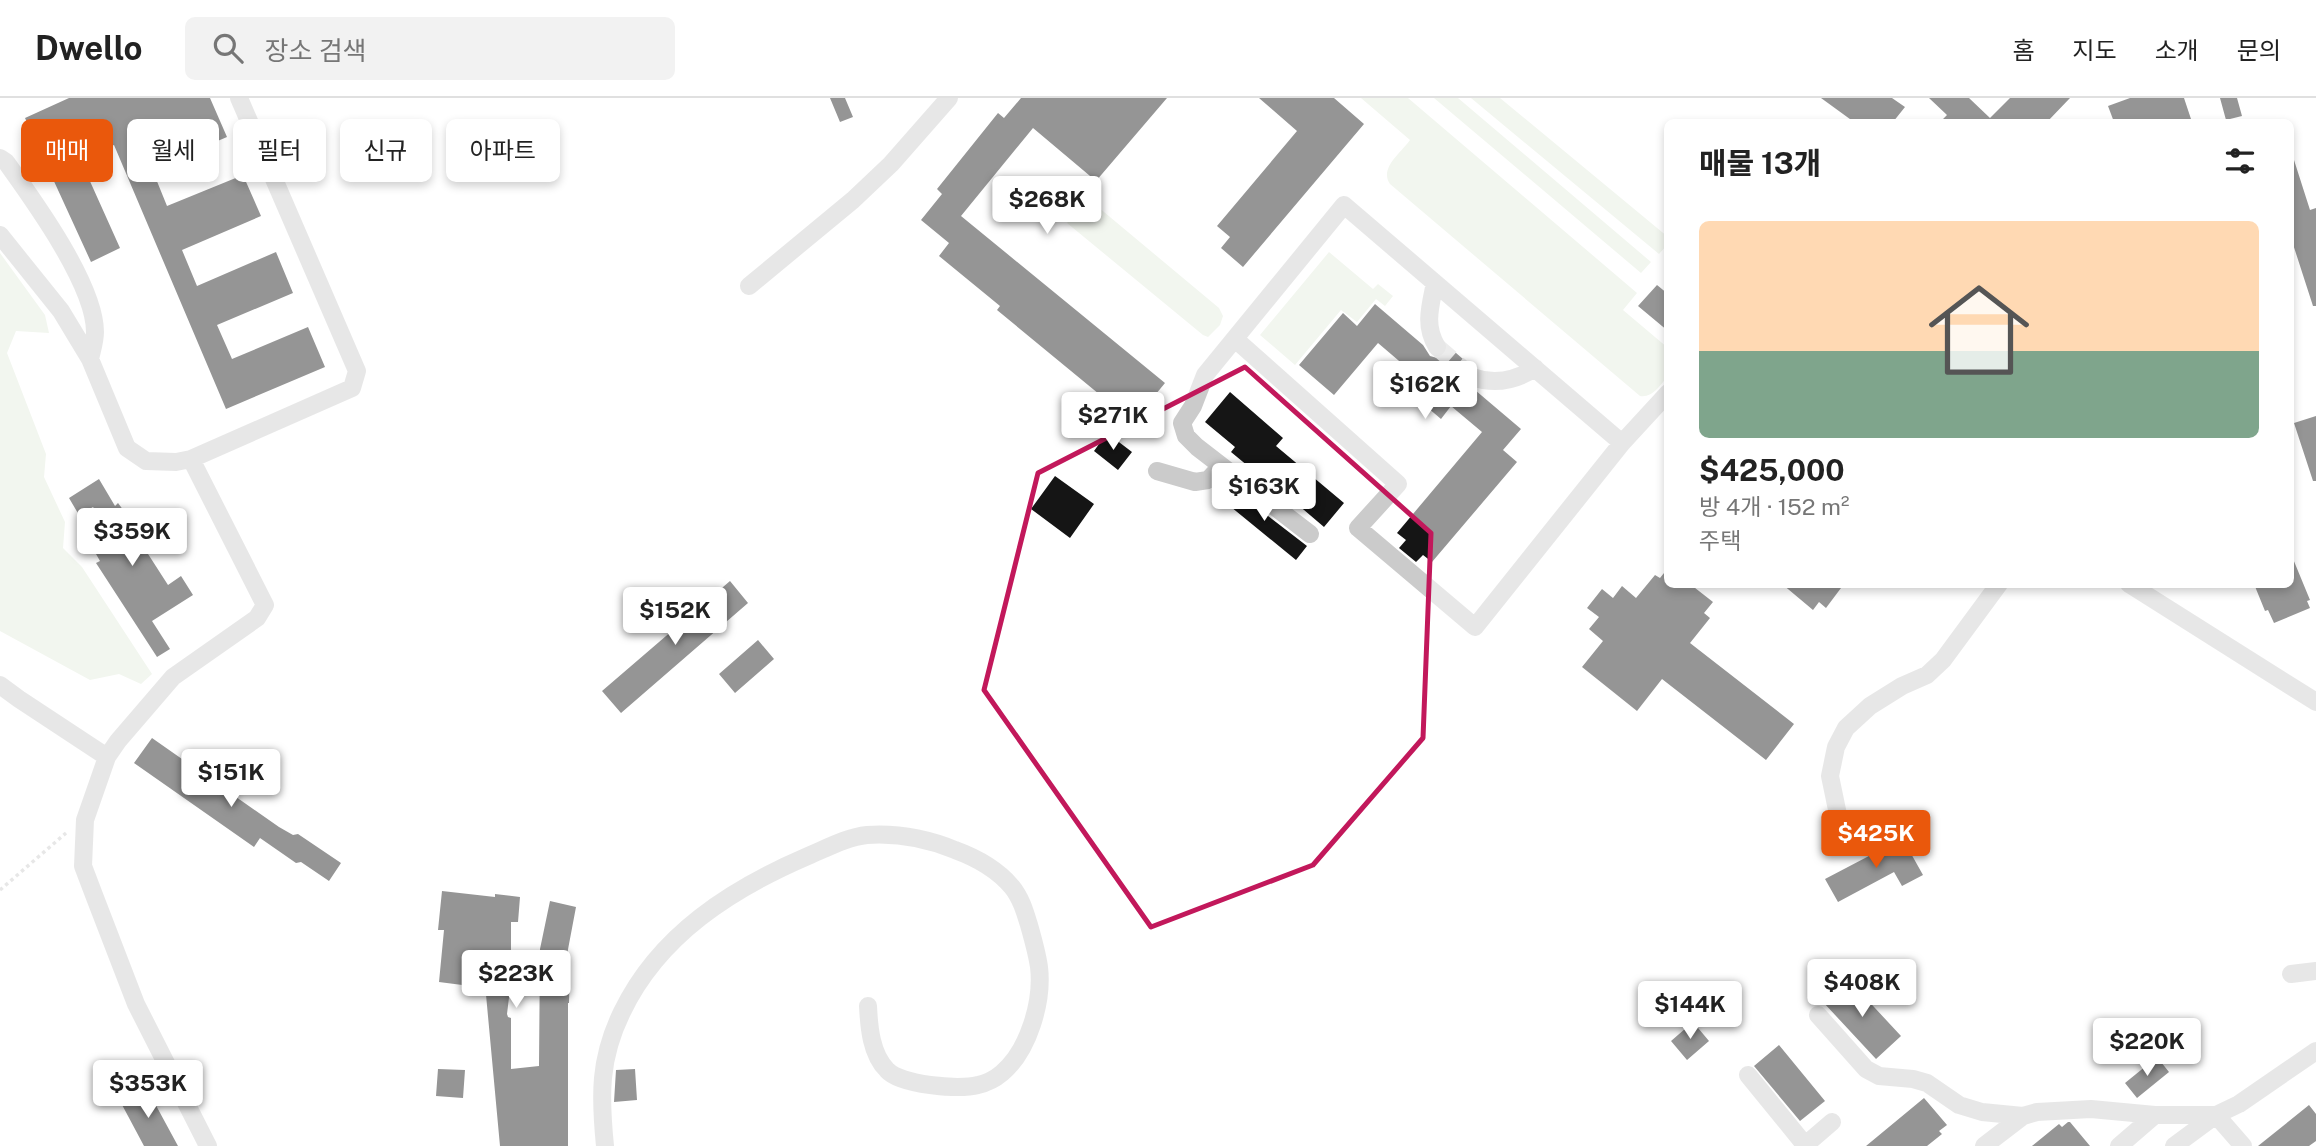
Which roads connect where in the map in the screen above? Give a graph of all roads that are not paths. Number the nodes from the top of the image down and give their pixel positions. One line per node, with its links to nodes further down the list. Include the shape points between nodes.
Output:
1 (239, 98): 14 (street, via 357,371 352,388)
2 (949, 98): 6 (street, via 863,191)
3 (0, 158): 9 (street, via 47,218 84,289 95,331)
4 (0, 235): 9 (street, via 61,311)
5 (1436, 283): 7 (street, via 1344,205); 8 (street, via 1429,330); 10 (street)
6 (749, 286)
7 (1235, 339): 13 (street, via 1398,484 1358,528 1475,627); 15 (street, via 1205,375 1182,423 1186,436)
8 (1437, 347)
9 (90, 359): 14 (street, via 127,448 146,461)
10 (1535, 368): 11 (street, via 1510,380 1485,382); 13 (street)
11 (1472, 377)
12 (1664, 397): 13 (street)
13 (1622, 443)
14 (191, 459): 22 (street, via 265,605 257,618 173,677)
15 (1221, 466): 16 (street, via 1208,480 1195,482); 17 (street)
16 (1157, 471)
17 (1310, 534)
18 (1996, 588): 23 (street, via 1927,675 1870,705 1846,728 1830,776)
19 (2135, 588): 21 (street)
20 (0, 685): 22 (street)
21 (2316, 702)
22 (107, 757): 35 (street, via 85,820 83,866 136,1004)
23 (1842, 834)
24 (2316, 971): 25 (street)
25 (2291, 974)
26 (868, 1006): 36 (street, via 872,1043 886,1070 896,1078 966,1087 1003,1073 1022,1048 1032,1023 1039,969 1013,888 999,873 935,842 865,835 777,870 736,892 682,931 639,982 622,1012 603,1063)
27 (1818, 1016): 32 (street, via 1866,1069 1879,1076 1927,1083 1959,1105 1982,1112)
28 (2316, 1051): 31 (street)
29 (1748, 1075): 34 (street)
30 (2155, 1115): 31 (street); 32 (street, via 2091,1109); 38 (street)
31 (2216, 1115): 39 (street); 40 (street)
32 (2023, 1116): 37 (street)
33 (1832, 1122): 34 (street)
34 (1804, 1145)
35 (208, 1146)
36 (605, 1146)
37 (1984, 1146)
38 (2119, 1146)
39 (2174, 1146)
40 (2243, 1146)

